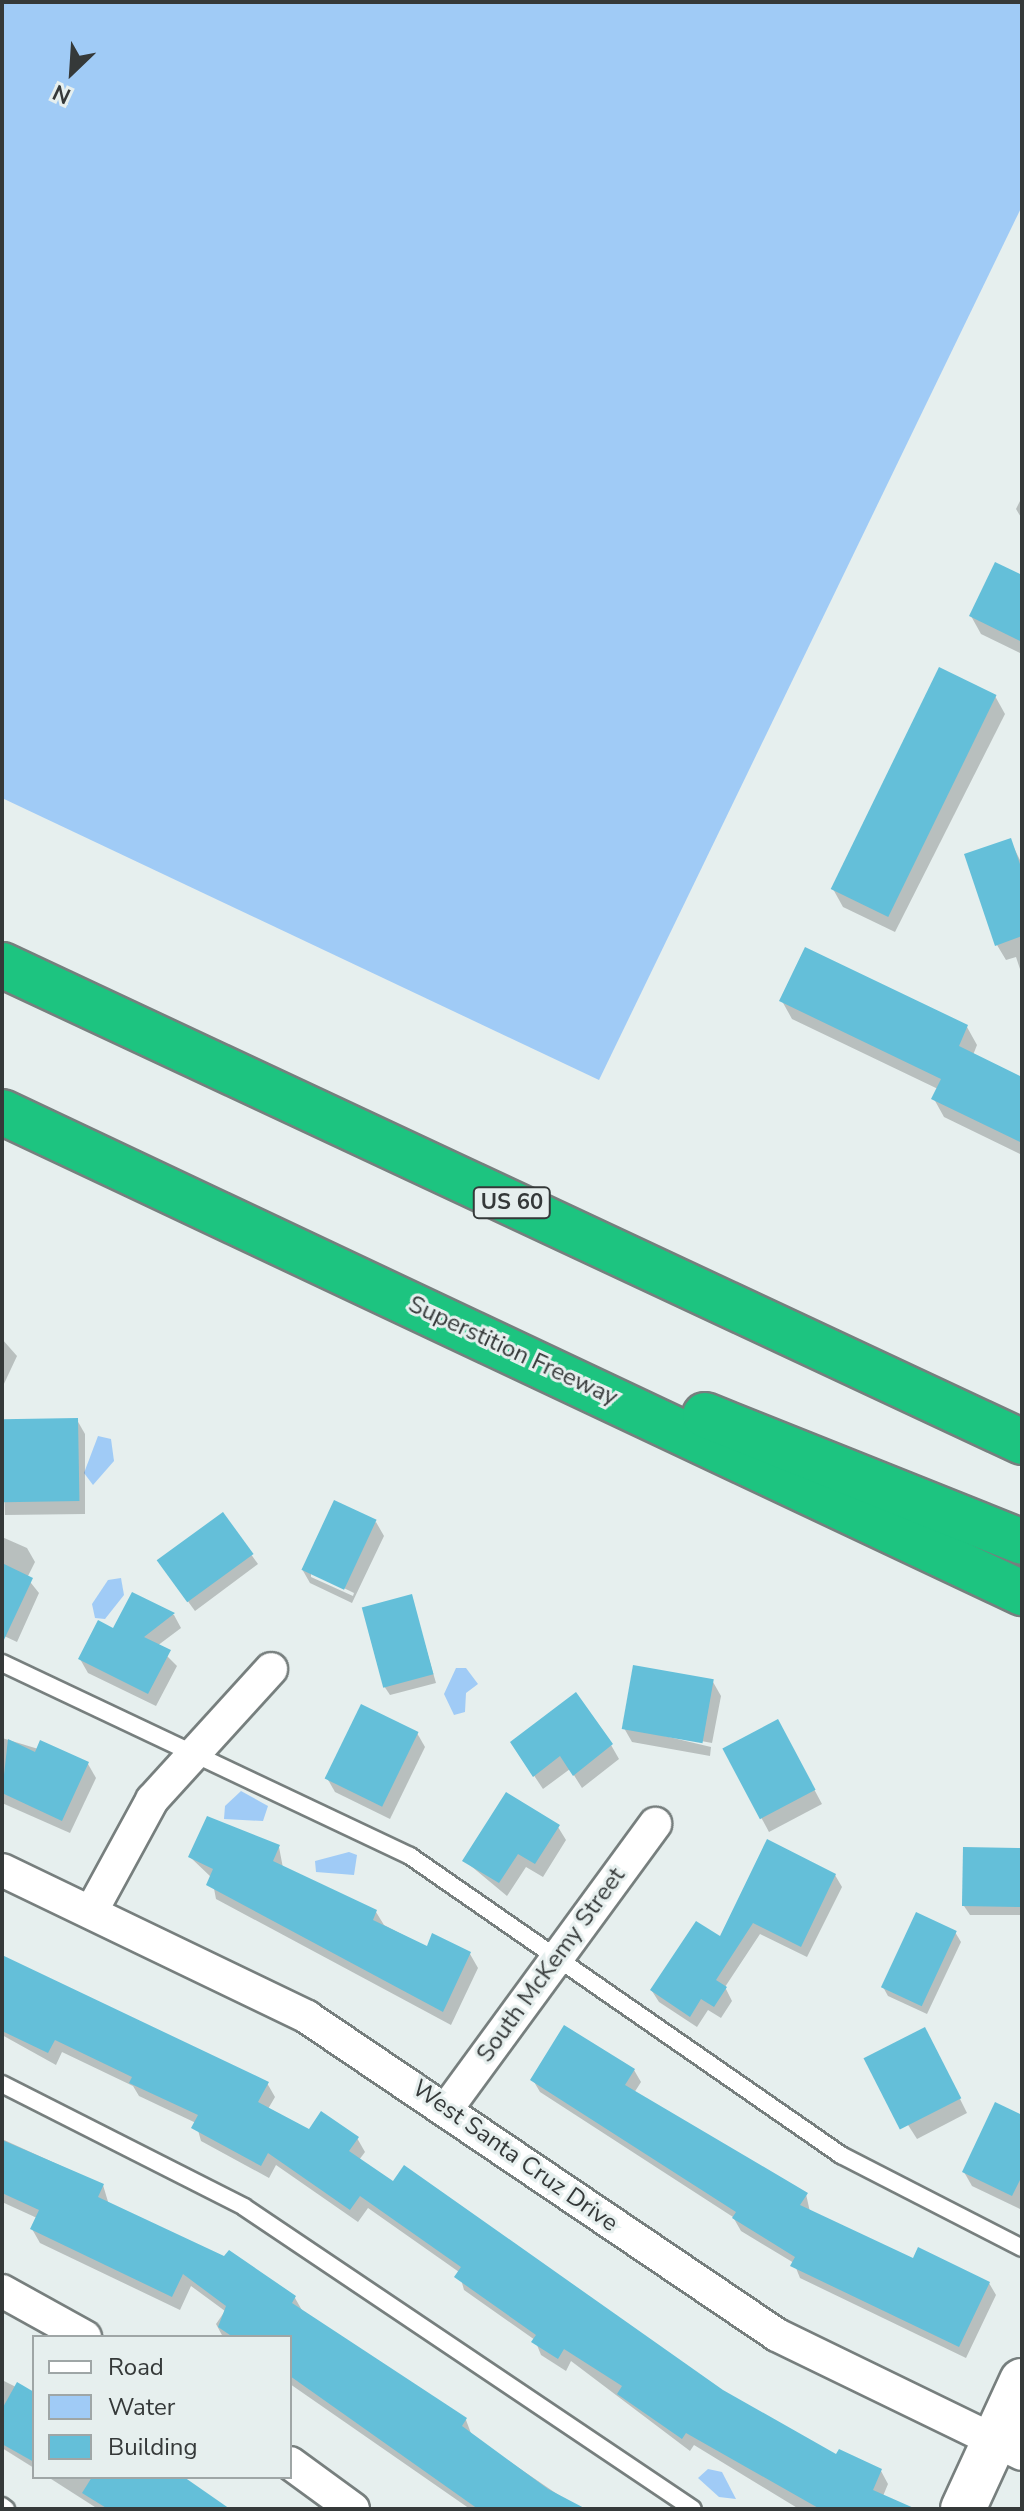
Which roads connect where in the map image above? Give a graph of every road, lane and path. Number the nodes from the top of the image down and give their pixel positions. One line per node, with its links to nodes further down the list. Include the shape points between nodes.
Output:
1 (2, 965): 4 (highway, US 60)
2 (2, 1112): 3 (highway, Superstition Freeway)
3 (459, 1325): 5 (highway, via 797,1447); 6 (highway, Superstition Freeway)
4 (1022, 1442)
5 (1022, 1542)
6 (1022, 1593)
7 (2, 1663): 9 (lane)
8 (271, 1669): 9 (street)
9 (194, 1754): 12 (street, via 152,1800); 13 (lane, via 410,1856)
10 (655, 1824): 13 (street, South McKemy Street)
11 (2, 1870): 12 (street, West Santa Cruz Drive)
12 (91, 1912): 15 (street, West Santa Cruz Drive, via 307,2017)
13 (560, 1954): 15 (street, South McKemy Street); 16 (lane, via 841,2155)
14 (2, 2084): 23 (lane, via 244,2207)
15 (448, 2107): 20 (street, West Santa Cruz Drive, via 777,2335)
16 (1022, 2248)
17 (2, 2291): 18 (street)
18 (81, 2335)
19 (1022, 2381): 20 (street)
20 (1008, 2448): 24 (street)
21 (292, 2464): 22 (street)
22 (353, 2509)
23 (693, 2509)
24 (963, 2509)

